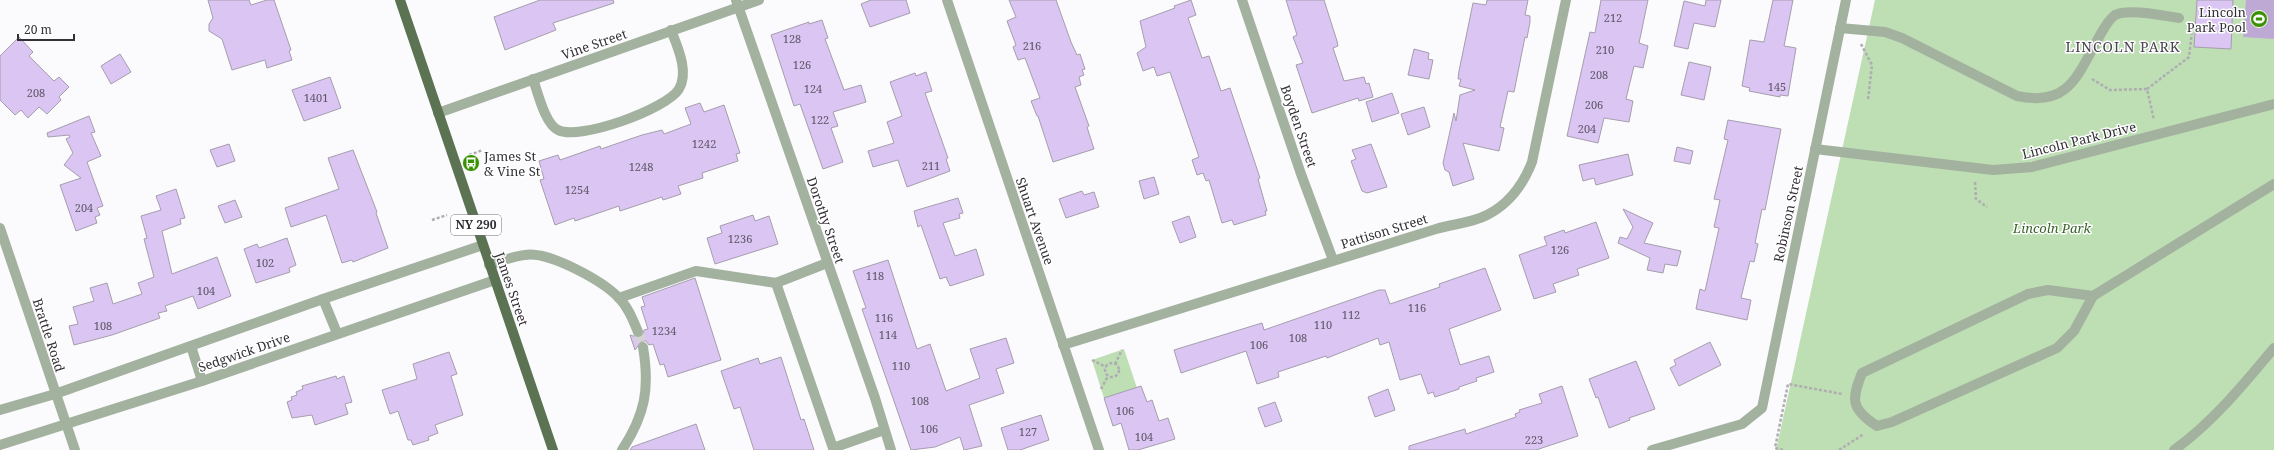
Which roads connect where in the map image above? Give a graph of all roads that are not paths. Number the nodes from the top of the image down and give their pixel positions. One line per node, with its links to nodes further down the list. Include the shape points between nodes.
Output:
1 (400, 0): 13 (main road, James Street / NY 290)
2 (760, 0): 7 (street, Vine Street)
3 (947, 0): 28 (street, Shuart Avenue)
4 (1242, 0): 18 (street, Boyden Street)
5 (1566, 0): 18 (street, Pattison Street, via 1532,162 1525,181 1512,197 1486,215)
6 (1846, 0): 9 (street, Robinson Street)
7 (737, 3): 10 (street, Vine Street); 19 (street, Dorothy Street)
8 (2179, 18): 9 (street, via 2131,12 2116,15 2104,27 2071,86 2051,97 2033,100 2017,96 1902,38 1885,32)
9 (1840, 28): 14 (street, Robinson Street)
10 (671, 30): 11 (street, Vine Street); 11 (street, via 683,78 678,90 658,107 596,129 570,133 558,131 549,124)
11 (533, 79): 13 (street, Vine Street)
12 (2274, 104): 14 (street, Lincoln Park Drive, via 2032,167 1994,170)
13 (438, 113): 17 (main road, James Street / NY 290)
14 (1815, 149): 43 (street, Robinson Street, via 1762,408 1742,424)
15 (2274, 184): 23 (street)
16 (0, 228): 33 (street, Brattle Road)
17 (483, 245): 20 (main road, James Street / NY 290); 25 (street, Sedgwick Drive)
18 (1333, 260): 28 (street, Pattison Street)
19 (827, 263): 22 (street); 36 (street, Dorothy Street)
20 (490, 265): 21 (main road, James Street / NY 290); 24 (street, via 526,254 542,257 565,264 594,279)
21 (495, 280): 27 (street, Sedgwick Drive); 39 (main road, James Street / NY 290)
22 (776, 283): 24 (street, via 696,271); 36 (street, via 833,448)
23 (2094, 296): 23 (street, via 2048,290 2028,294 1862,373 1855,391 1854,404 1862,416 1877,426 1892,422 2057,348 2074,331)
24 (619, 298): 26 (street)
25 (323, 299): 27 (street); 29 (street, Sedgwick Drive)
26 (638, 332)
27 (337, 333): 32 (street, Sedgwick Drive)
28 (1063, 345): 42 (street, Shuart Avenue)
29 (191, 346): 32 (street); 33 (street, Sedgwick Drive)
30 (643, 347): 40 (street, via 647,376 644,408)
31 (2274, 348): 44 (street, via 2190,439)
32 (202, 381): 35 (street, Sedgwick Drive)
33 (55, 394): 34 (street, Sedgwick Drive); 35 (street, Brattle Road)
34 (0, 410)
35 (66, 425): 37 (street, Sedgwick Drive); 38 (street, Brattle Road)
36 (884, 430): 41 (street, Dorothy Street)
37 (0, 445)
38 (75, 450)
39 (553, 450)
40 (622, 450)
41 (891, 450)
42 (1098, 450)
43 (1652, 450)
44 (2174, 450)

